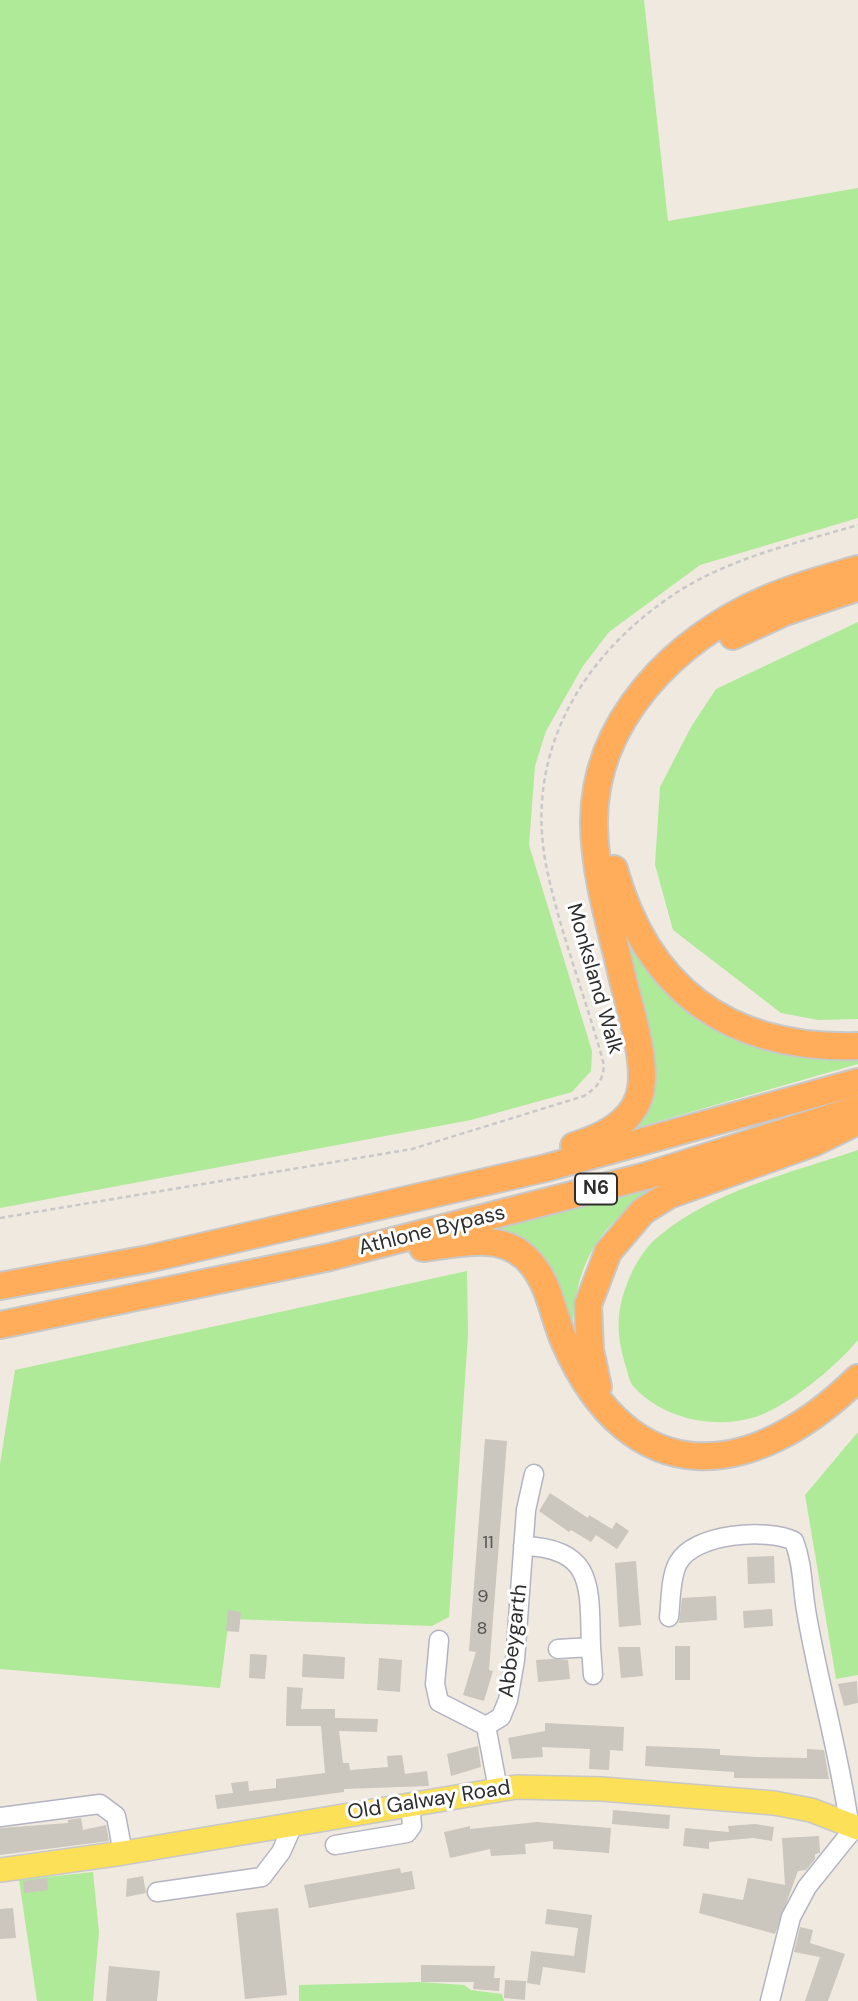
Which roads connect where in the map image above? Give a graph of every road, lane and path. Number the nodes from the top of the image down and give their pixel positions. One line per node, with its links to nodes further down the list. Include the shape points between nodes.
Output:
1 (858, 525): 9 (path, Monksland Walk, via 778,546 679,591 610,647 575,692 550,754 541,808 546,864 604,1065 598,1086 584,1096 412,1149)
2 (858, 569): 8 (highway, via 778,594 723,621 683,649 636,699 614,736 600,776 594,825 603,892 638,1050 640,1097 619,1126 594,1140 531,1158)
3 (858, 588): 4 (highway, via 750,626 670,683 634,731 622,762 613,797 612,833 622,898 639,935 679,987 710,1012 751,1033 787,1043)
4 (858, 1046)
5 (858, 1082): 8 (highway, Athlone Bypass / N6)
6 (858, 1109): 10 (highway, Athlone Bypass / N6, via 646,1176)
7 (858, 1121): 14 (highway, via 813,1143 669,1195 643,1211 624,1231 608,1252 588,1305 590,1350)
8 (481, 1182): 11 (highway, Athlone Bypass / N6, via 148,1259)
9 (0, 1218)
10 (330, 1257): 12 (highway, Athlone Bypass / N6); 14 (highway, via 464,1242 510,1247 525,1257 544,1283 565,1344)
11 (0, 1286)
12 (0, 1325)
13 (858, 1378): 14 (highway, via 802,1426 772,1443 716,1455 686,1455 639,1439)
14 (601, 1406)
15 (534, 1474): 16 (street, Abbeygarth)
16 (523, 1546): 19 (street, via 548,1548 582,1567 589,1586); 22 (street, Abbeygarth, via 512,1683 501,1717)
17 (669, 1617): 27 (street, via 678,1563 691,1549 711,1540 754,1534 782,1535 794,1541)
18 (439, 1640): 22 (street, Abbeygarth, via 435,1684 439,1702)
19 (591, 1647): 20 (street); 21 (street)
20 (558, 1649)
21 (593, 1675)
22 (486, 1726): 23 (street, Abbeygarth)
23 (498, 1789): 24 (main road, Old Galway Road); 27 (main road, Old Galway Road, via 558,1786 774,1803)
24 (410, 1803): 26 (main road, Old Galway Road); 28 (street, via 412,1826 407,1833)
25 (0, 1817): 29 (street, via 100,1804 116,1816)
26 (294, 1823): 29 (main road, Old Galway Road); 31 (street, via 281,1852 262,1877)
27 (854, 1826): 32 (street, via 791,1917)
28 (335, 1845)
29 (124, 1853): 30 (main road, Old Galway Road)
30 (0, 1870)
31 (157, 1892)
32 (770, 2001)

